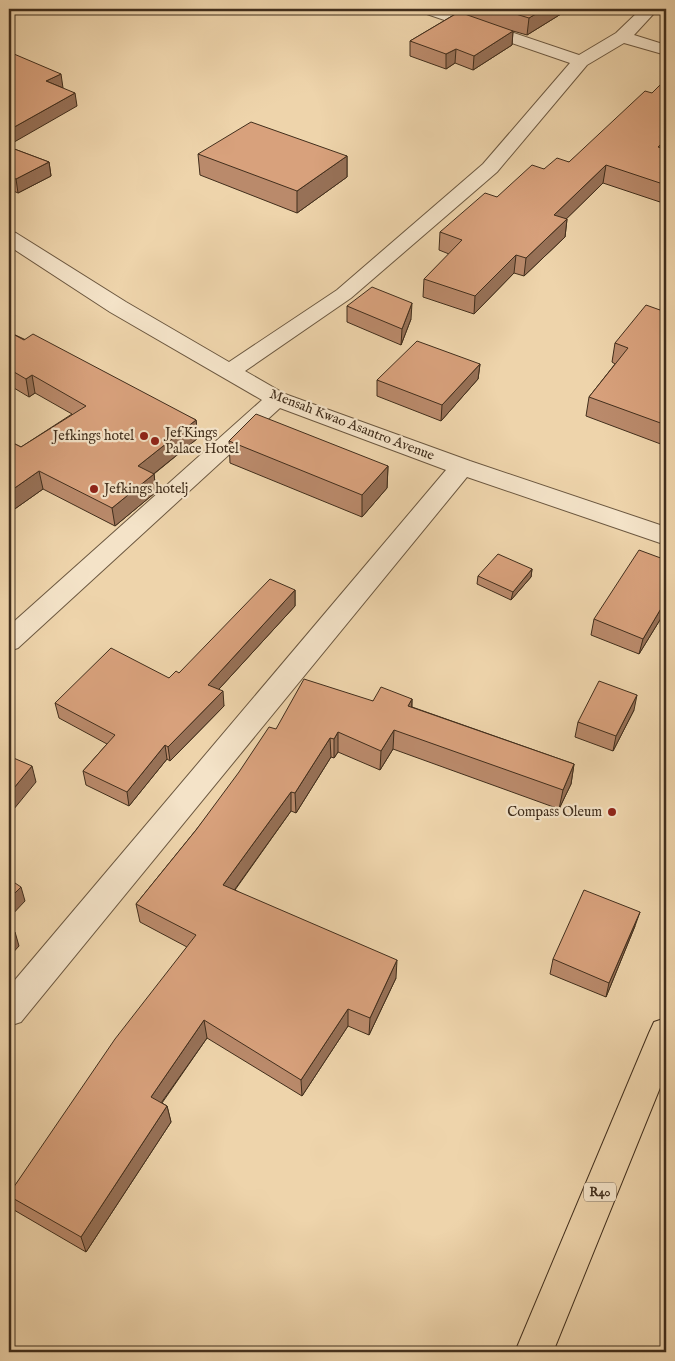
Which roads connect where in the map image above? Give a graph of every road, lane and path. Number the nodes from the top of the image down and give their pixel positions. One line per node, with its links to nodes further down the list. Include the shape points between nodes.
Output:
1 (427, 9): 5 (street)
2 (650, 9): 3 (street)
3 (622, 38): 4 (street); 5 (street)
4 (666, 50)
5 (581, 61): 7 (street, via 490,168 344,294)
6 (9, 237): 7 (street, Mensah Kwao Asantro Avenue, via 118,307)
7 (230, 371): 8 (street, Mensah Kwao Asantro Avenue)
8 (277, 399): 9 (street, Mensah Kwao Asantro Avenue); 11 (street)
9 (462, 467): 10 (street, Mensah Kwao Asantro Avenue); 12 (street)
10 (666, 536)
11 (9, 641)
12 (9, 1011)
13 (666, 1033): 14 (main road, R40)
14 (534, 1352)

